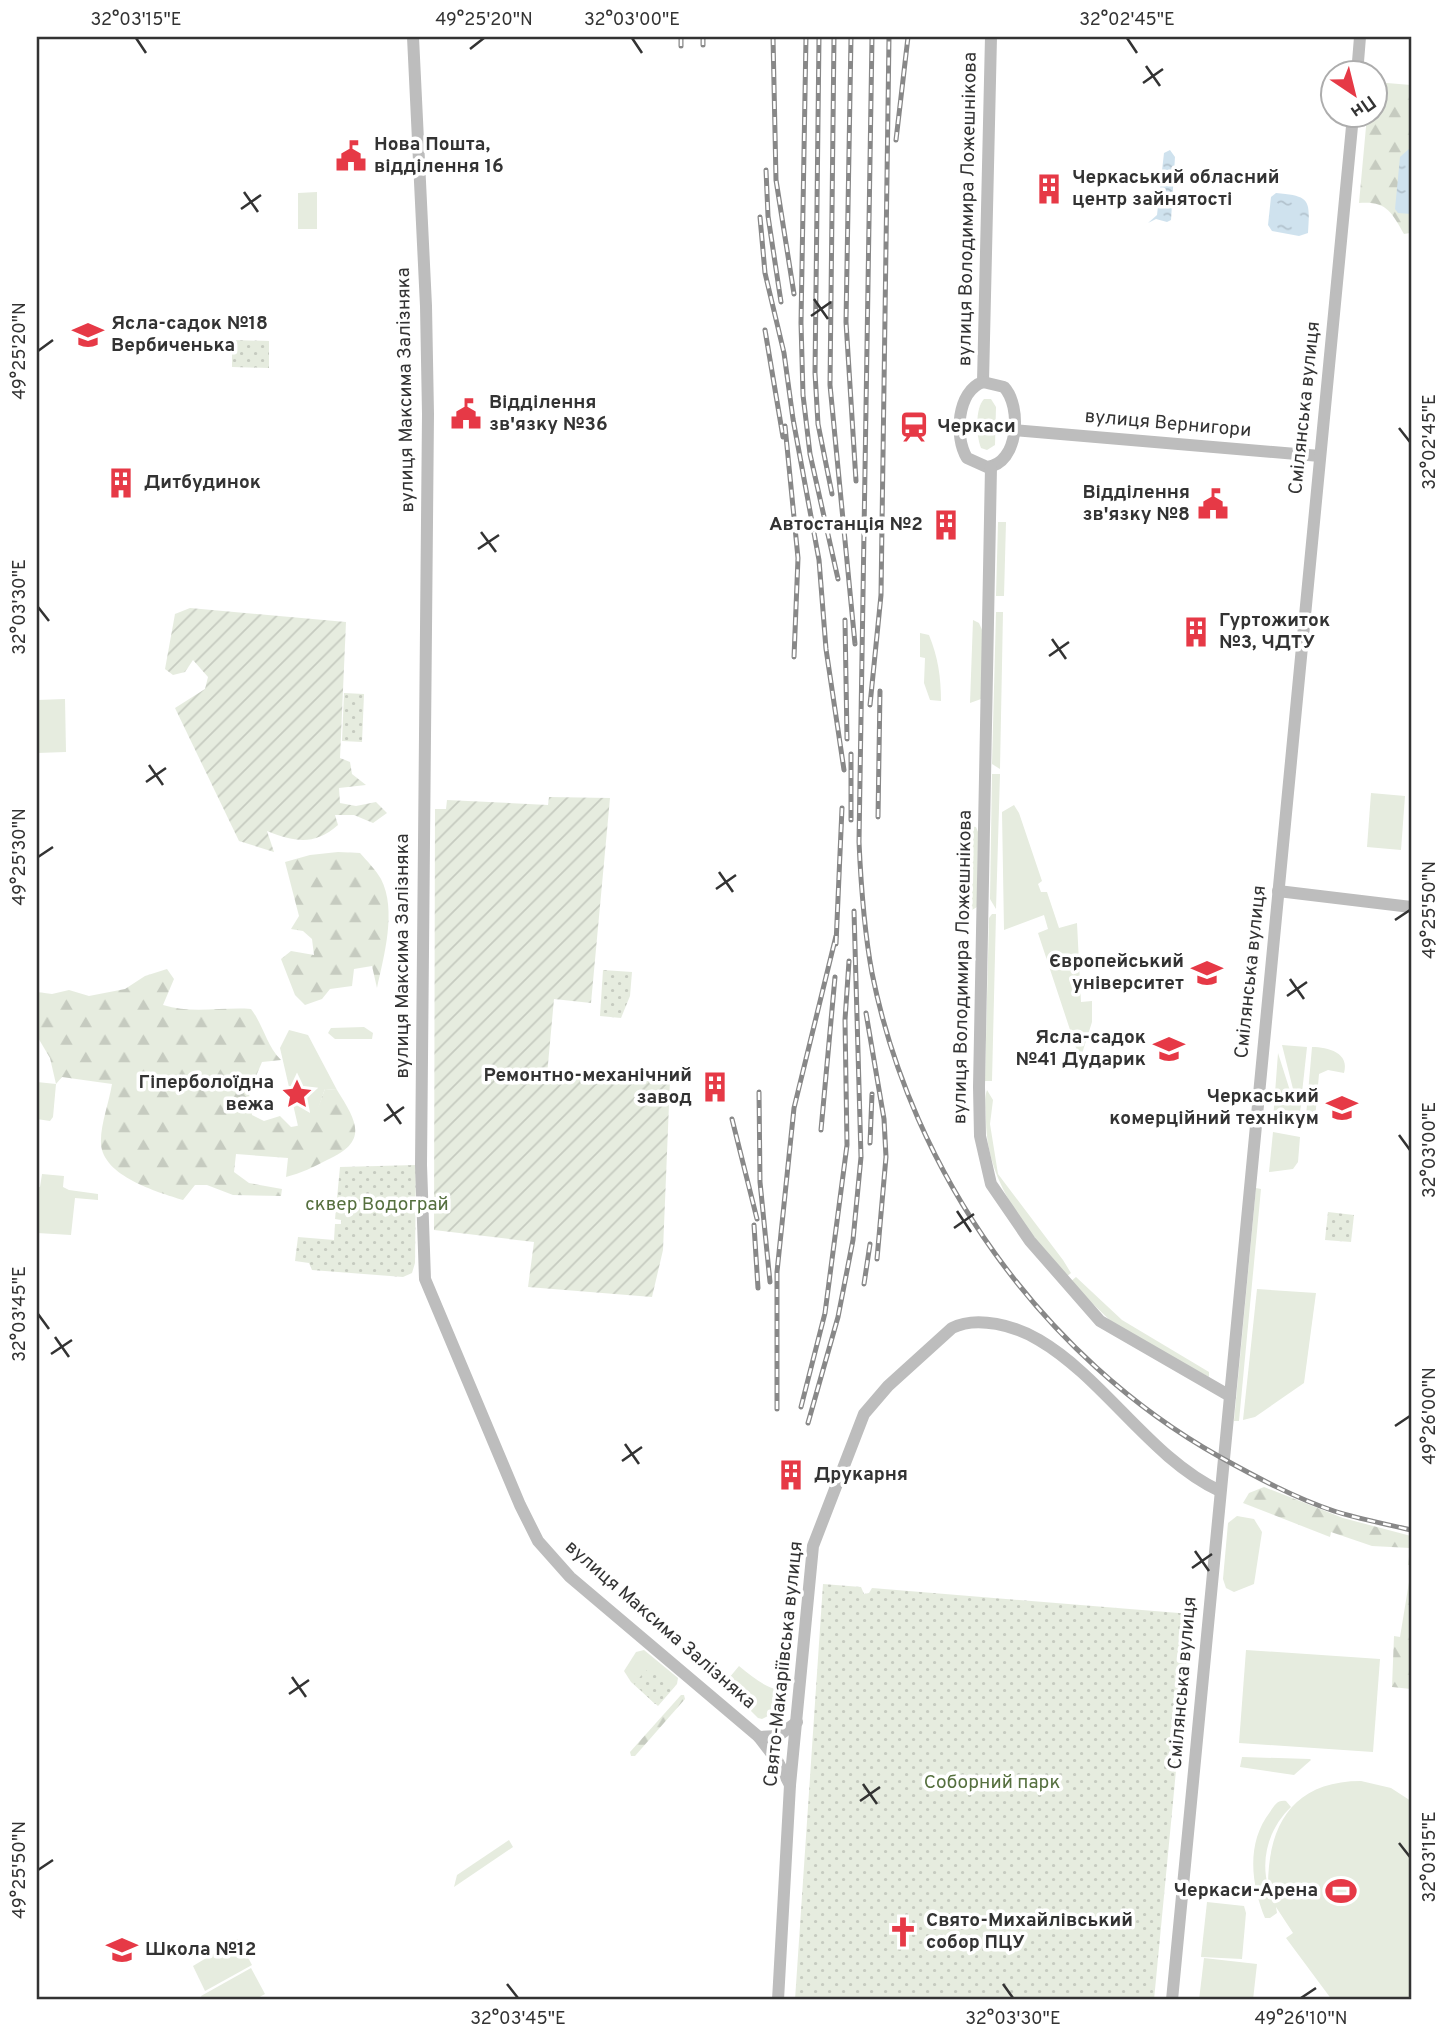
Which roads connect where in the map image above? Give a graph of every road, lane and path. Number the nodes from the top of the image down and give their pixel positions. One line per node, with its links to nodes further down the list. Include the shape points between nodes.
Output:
1 (412, 37): 15 (main road, вулиця Максима Залізняка, via 428,345 421,1153 425,1279 520,1505 542,1546 570,1577)
2 (990, 37): 6 (main road, вулиця Володимира Ложешнікова)
3 (1360, 37): 4 (main road)
4 (1358, 60)
5 (1352, 130): 8 (main road, Смілянська вулиця)
6 (984, 382): 7 (main road, via 999,384 1010,395); 9 (main road, via 973,386 963,400 962,443 971,462)
7 (1013, 430): 8 (main road, вулиця Вернигори); 9 (main road, via 1009,454)
8 (1320, 456): 10 (main road, Смілянська вулиця)
9 (991, 467): 12 (main road, вулиця Володимира Ложешнікова, via 979,1087 986,1168 998,1196 1030,1241 1100,1321)
10 (1278, 891): 11 (main road); 12 (main road, Смілянська вулиця)
11 (1411, 907)
12 (1230, 1396): 13 (main road, Смілянська вулиця)
13 (1220, 1491): 14 (main road, Свято-Макаріївська вулиця, via 1188,1471 1042,1341 995,1325 956,1326 878,1396 852,1440 810,1556); 18 (main road, Смілянська вулиця)
14 (797, 1723): 15 (main road, via 778,1737); 16 (main road, Свято-Макаріївська вулиця)
15 (759, 1737): 16 (main road, вулиця Максима Залізняка)
16 (790, 1785): 17 (main road, Свято-Макаріївська вулиця)
17 (778, 2000)
18 (1172, 2000)

